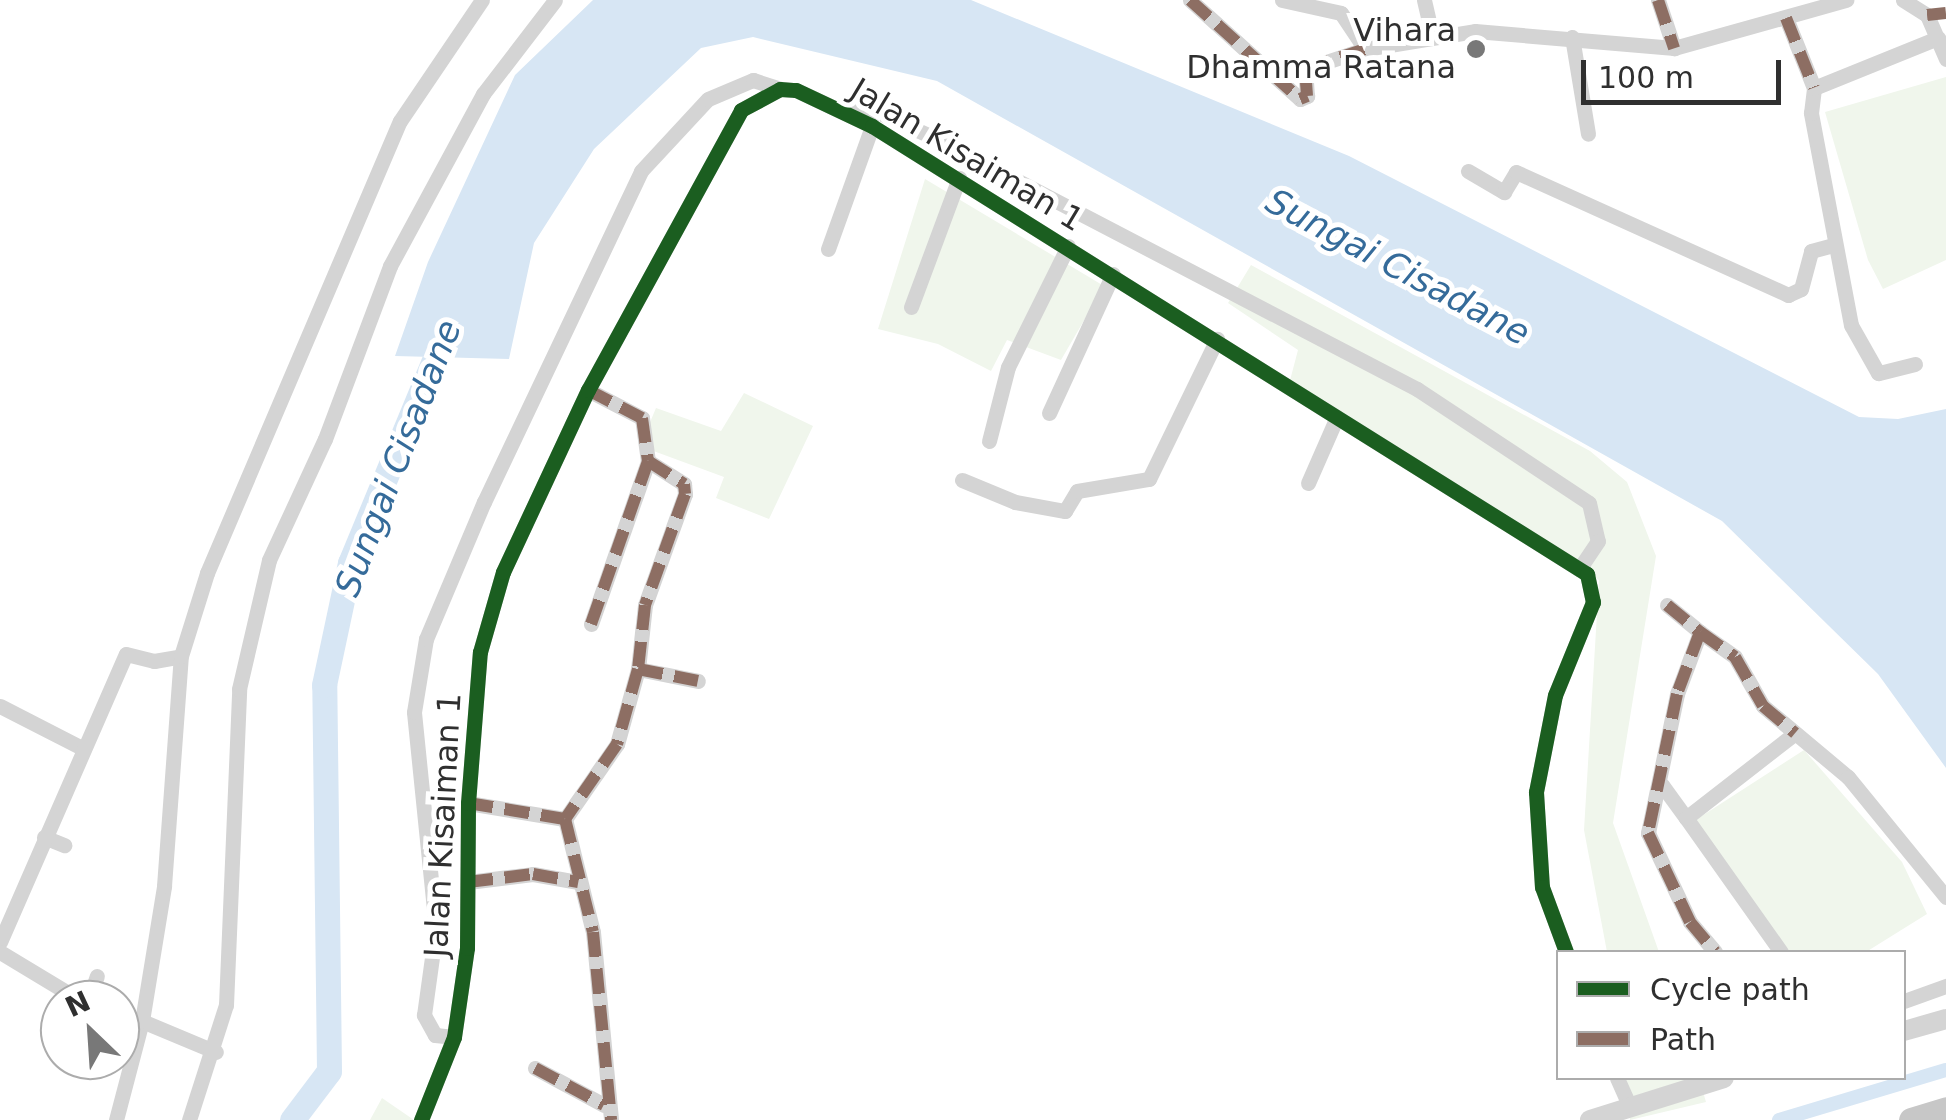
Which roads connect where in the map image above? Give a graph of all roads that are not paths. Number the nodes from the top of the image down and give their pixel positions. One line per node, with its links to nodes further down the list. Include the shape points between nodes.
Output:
1 (482, 0): 43 (street, via 400,121 375,174 207,573)
2 (555, 0): 70 (street, via 483,94 390,266 325,438 269,560 239,689 226,1005)
3 (1190, 0): 16 (street, via 1300,100 1308,96 1305,68)
4 (1282, 0): 16 (street, via 1340,13)
5 (1424, 0): 12 (street)
6 (1658, 0): 15 (street)
7 (1846, 0): 11 (street)
8 (1904, 0): 10 (street)
9 (1946, 13): 10 (street)
10 (1927, 15): 14 (street)
11 (1786, 18): 15 (street); 18 (street)
12 (1432, 35): 13 (street); 16 (street)
13 (1572, 37): 15 (street); 22 (street)
14 (1938, 38): 17 (street); 18 (street)
15 (1674, 48)
16 (1364, 49)
17 (1946, 59)
18 (1814, 88): 25 (street, via 1811,113)
19 (780, 89): 20 (street, Jalan Kisaiman 1); 32 (street, Jalan Kisaiman 1, via 741,110); 69 (street, via 753,80 708,98 641,171 426,638 414,712 436,913 424,1015 435,1036)
20 (843, 111): 21 (street, Jalan Kisaiman 1); 39 (street, via 868,108 941,140 1417,389 1589,503 1598,541)
21 (872, 126): 24 (street, Jalan Kisaiman 1); 27 (street)
22 (1588, 134)
23 (1468, 171): 25 (street, via 1504,192 1516,172 1788,295 1801,290 1811,251)
24 (959, 178): 26 (street, Jalan Kisaiman 1); 29 (street)
25 (1834, 245): 31 (street, via 1850,325 1878,373)
26 (1068, 246): 28 (street, Jalan Kisaiman 1); 35 (street, via 1008,367)
27 (828, 249)
28 (1113, 274): 30 (street, Jalan Kisaiman 1); 33 (street)
29 (912, 308)
30 (1216, 339): 34 (street, Jalan Kisaiman 1); 37 (street, via 1149,479 1077,490 1065,511 1016,502)
31 (1916, 364)
32 (588, 390): 36 (street, via 642,418); 50 (street, Jalan Kisaiman 1, via 504,572 480,652)
33 (1049, 413)
34 (1337, 417): 38 (street); 39 (street, Jalan Kisaiman 1)
35 (989, 441)
36 (648, 461): 41 (street); 44 (street, via 684,484 685,494 645,605)
37 (962, 480)
38 (1308, 484)
39 (1579, 569): 59 (street, via 1593,602 1555,695 1536,792 1542,887)
40 (1667, 605): 42 (street)
41 (591, 624)
42 (1700, 632): 47 (street, via 1735,657 1763,706); 49 (street, via 1676,694)
43 (182, 656): 48 (street, via 154,661 126,654); 67 (street, via 164,886)
44 (638, 669): 45 (street); 52 (street, via 616,744)
45 (698, 681)
46 (0, 706): 48 (street)
47 (1795, 733): 51 (street); 57 (street, via 1848,777)
48 (84, 749): 53 (street)
49 (1662, 785): 51 (street); 60 (street, via 1648,833 1651,848 1690,922)
50 (468, 804): 52 (street); 55 (street, Jalan Kisaiman 1)
51 (1686, 818): 61 (street)
52 (565, 819): 56 (street)
53 (44, 837): 54 (street); 58 (street)
54 (64, 846)
55 (468, 882): 56 (street, via 533,874); 69 (street, Jalan Kisaiman 1)
56 (578, 882): 76 (street, via 593,932)
57 (1946, 897)
58 (0, 942)
59 (1565, 950)
60 (1713, 950)
61 (1780, 950)
62 (0, 952): 63 (street, via 78,999 91,993)
63 (97, 976)
64 (1946, 986): 65 (street)
65 (1906, 999)
66 (1946, 1018): 68 (street)
67 (142, 1021): 70 (street); 77 (street)
68 (1906, 1030)
69 (454, 1037): 79 (street, Jalan Kisaiman 1)
70 (216, 1052): 78 (street)
71 (535, 1068): 76 (street)
72 (1618, 1080): 74 (street)
73 (1717, 1080): 74 (street)
74 (1630, 1105): 80 (street)
75 (1946, 1110): 81 (main road)
76 (608, 1112)
77 (116, 1120)
78 (189, 1120)
79 (421, 1120)
80 (1590, 1120)
81 (1911, 1120)

